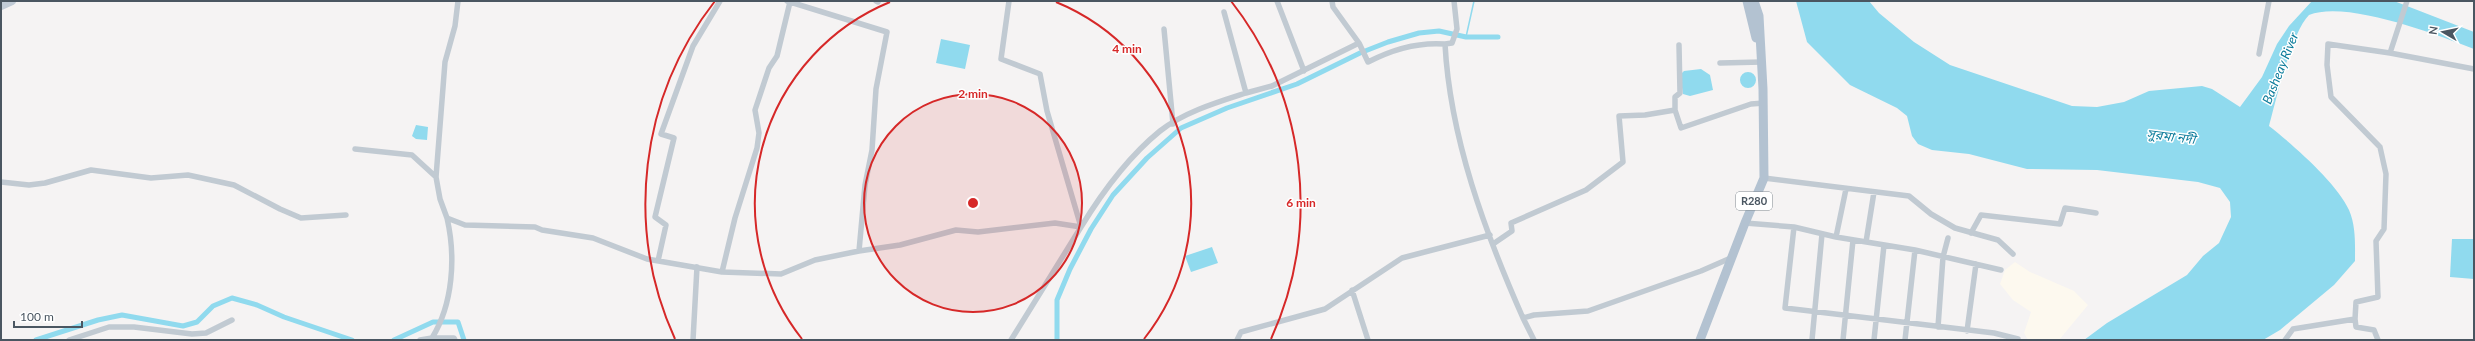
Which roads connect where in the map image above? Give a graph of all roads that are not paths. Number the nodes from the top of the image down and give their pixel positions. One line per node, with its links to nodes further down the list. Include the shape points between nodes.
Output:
1 (12, 1): 13 (main road)
2 (458, 1): 31 (street, via 455,26 445,62)
3 (720, 1): 56 (street, via 693,46 661,134 674,138 655,217 666,225)
4 (789, 1): 52 (street, via 887,32 876,88 872,150 865,184); 60 (street, via 777,56 769,68 756,110 759,133 757,148 735,218)
5 (1009, 1): 40 (street, via 1001,59 1040,74 1047,111)
6 (1277, 1): 25 (street)
7 (1332, 1): 18 (street, via 1333,7)
8 (1454, 1): 17 (street, via 1457,29)
9 (1747, 1): 15 (main road)
10 (1754, 1): 15 (main road, R280)
11 (2269, 1): 21 (street)
12 (2407, 1): 20 (street)
13 (1, 6)
14 (1224, 12): 26 (street)
15 (1755, 16): 22 (main road, R280)
16 (1164, 29): 29 (street)
17 (1449, 43): 18 (street, via 1424,44 1367,60); 44 (street, via 1453,112)
18 (1360, 45): 25 (street)
19 (1679, 45): 28 (street, via 1680,94 1675,97)
20 (2390, 53): 24 (street); 66 (street, via 2328,44 2331,97 2380,147 2386,174 2384,229 2376,241 2378,297 2356,302)
21 (2259, 54)
22 (1762, 58): 23 (street); 27 (main road, R280)
23 (1720, 63)
24 (2474, 68)
25 (1304, 71): 26 (street, via 1272,86)
26 (1246, 93): 29 (street, via 1206,106)
27 (1764, 103): 28 (street, via 1751,104 1681,128); 32 (main road, R280)
28 (1675, 110): 49 (street, via 1619,116 1623,162 1586,190 1511,223 1512,231)
29 (1173, 124): 40 (street, via 1161,130 1105,188)
30 (355, 148): 31 (street, via 412,155)
31 (436, 177): 38 (street)
32 (1764, 178): 34 (street); 39 (main road, R280)
33 (1, 182): 37 (street, via 45,184 91,170 151,178 188,175 234,185 301,218)
34 (1846, 189): 35 (street); 45 (street)
35 (1874, 192): 42 (street, via 1909,196 1931,214 1955,228); 48 (street)
36 (2096, 213): 42 (street, via 2065,208 2060,224 1981,215)
37 (346, 215)
38 (447, 218): 56 (street, via 465,225 535,226 542,230 593,238 647,259); 71 (street, via 453,263 443,317)
39 (1744, 223): 41 (street); 54 (main road, R280)
40 (1081, 226): 52 (street, via 1055,223 978,232 956,230 900,245); 77 (street)
41 (1794, 227): 43 (street); 62 (street, via 1785,308)
42 (1971, 233): 53 (street, via 1998,240)
43 (1822, 234): 45 (street); 62 (street)
44 (1490, 235): 49 (street); 61 (street, via 1402,258)
45 (1836, 237): 47 (street)
46 (1948, 238): 55 (street)
47 (1853, 240): 48 (street); 63 (street)
48 (1866, 242): 50 (street)
49 (1493, 244): 64 (street)
50 (1884, 245): 51 (street); 65 (street)
51 (1915, 250): 55 (street); 68 (street)
52 (859, 252): 60 (street, via 815,260 781,274)
53 (2013, 254)
54 (1733, 257): 64 (street, via 1588,311); 81 (main road, R280)
55 (1943, 257): 57 (street); 69 (street)
56 (658, 260): 58 (street)
57 (1976, 264): 59 (street); 70 (street)
58 (697, 267): 60 (street); 76 (street)
59 (2002, 270)
60 (722, 272)
61 (1352, 290): 78 (street, via 1324,310 1240,332); 79 (street)
62 (1815, 310): 63 (street); 82 (street)
63 (1846, 314): 65 (street); 83 (street)
64 (1523, 318): 80 (street)
65 (1876, 318): 68 (street); 84 (street)
66 (2354, 319): 86 (street, via 2293,329); 87 (street, via 2356,327 2374,330)
67 (232, 320): 73 (street, via 206,333 109,327)
68 (1907, 322): 69 (street); 85 (street)
69 (1938, 327): 70 (street)
70 (1967, 331): 72 (street, via 1994,333)
71 (432, 338): 74 (street); 75 (street)
72 (2018, 339)
73 (69, 340)
74 (420, 340)
75 (454, 340)
76 (693, 340)
77 (1010, 340)
78 (1237, 340)
79 (1368, 340)
80 (1534, 340)
81 (1700, 340)
82 (1812, 340)
83 (1843, 340)
84 (1874, 340)
85 (1905, 340)
86 (2285, 340)
87 (2378, 340)

